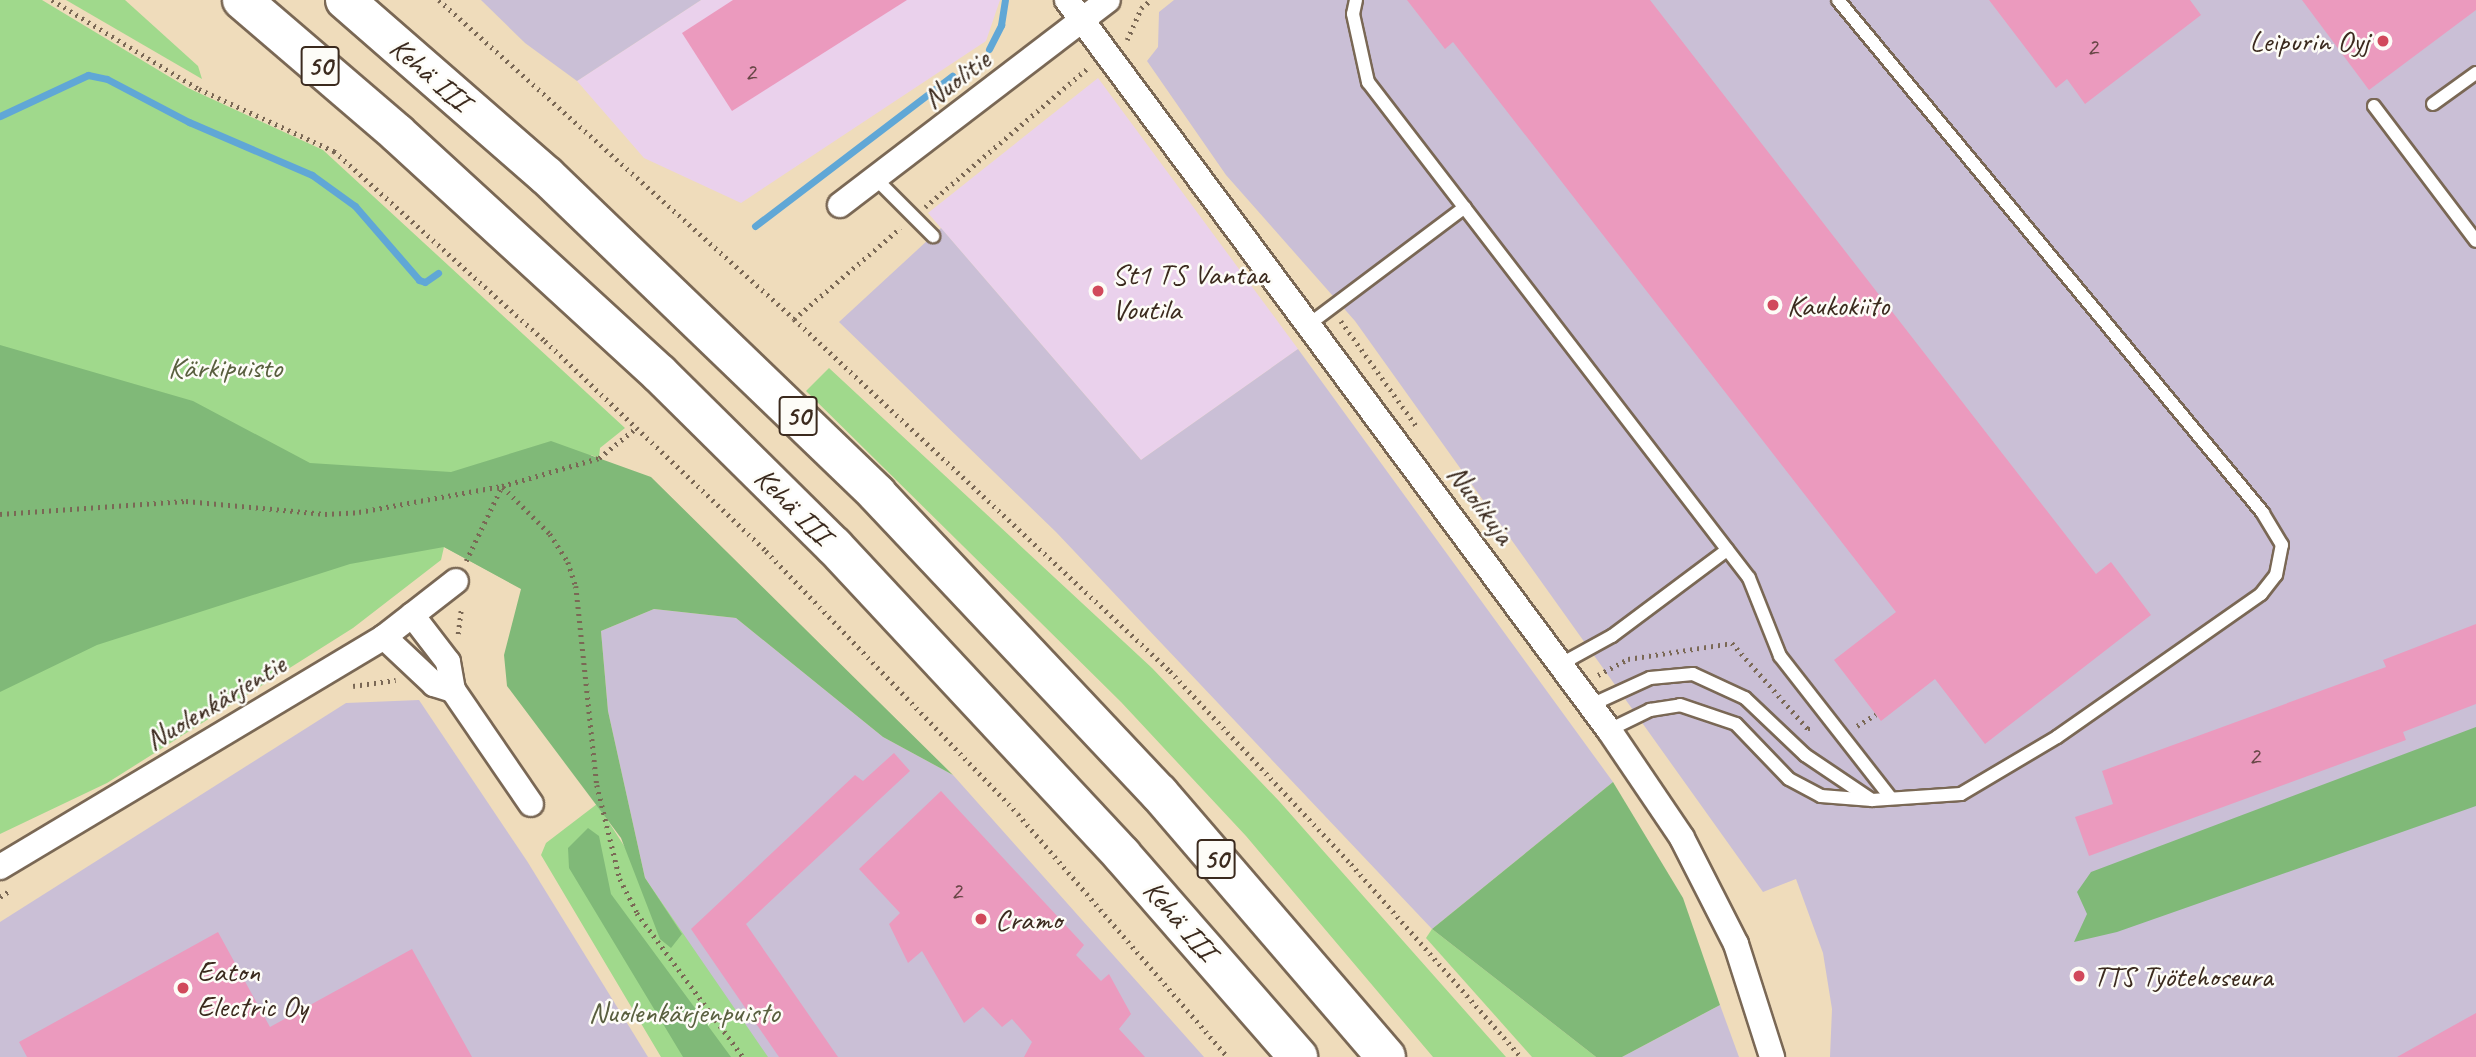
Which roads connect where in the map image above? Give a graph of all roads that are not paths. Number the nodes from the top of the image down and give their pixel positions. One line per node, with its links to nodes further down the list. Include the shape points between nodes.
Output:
1 (242, 0): 28 (highway, Kehä III / 50, via 397,133 660,374 834,546 1122,855)
2 (345, 0): 29 (highway, Kehä III / 50, via 547,176 877,494 1141,773)
3 (1108, 0): 6 (street, Nuolitie)
4 (1356, 0): 12 (lane, via 1353,14 1368,82)
5 (1838, 0): 24 (lane, via 2263,513 2281,545 2276,575 2262,594 2057,737 1961,794)
6 (1074, 10): 10 (street, Nuolitie); 15 (street, Nuolikuja)
7 (2476, 73): 8 (lane)
8 (2433, 104)
9 (2374, 106): 14 (lane)
10 (876, 178): 11 (street, Nuolitie); 13 (lane)
11 (840, 205)
12 (1465, 207): 15 (lane); 16 (lane)
13 (933, 236)
14 (2476, 241)
15 (1308, 325): 20 (street, Nuolikuja)
16 (1727, 550): 20 (lane, via 1612,636); 24 (lane, via 1749,578 1780,656)
17 (456, 581): 18 (street, Nuolenkärjentie)
18 (412, 615): 19 (street, Nuolenkärjentie); 21 (street, via 448,662)
19 (384, 637): 21 (street, via 435,684); 27 (street, Nuolenkärjentie)
20 (1561, 664): 22 (street, Nuolikuja)
21 (453, 690): 26 (street)
22 (1591, 705): 23 (street, Nuolikuja); 25 (lane, via 1650,678 1693,674 1745,698 1805,755)
23 (1609, 730): 25 (lane, via 1650,710 1680,705 1711,712 1736,724 1789,779 1821,796); 30 (street, Nuolikuja, via 1708,882 1741,957)
24 (1891, 799): 25 (lane)
25 (1872, 800)
26 (531, 804)
27 (0, 867)
28 (1298, 1057)
29 (1387, 1057)
30 (1772, 1057)

